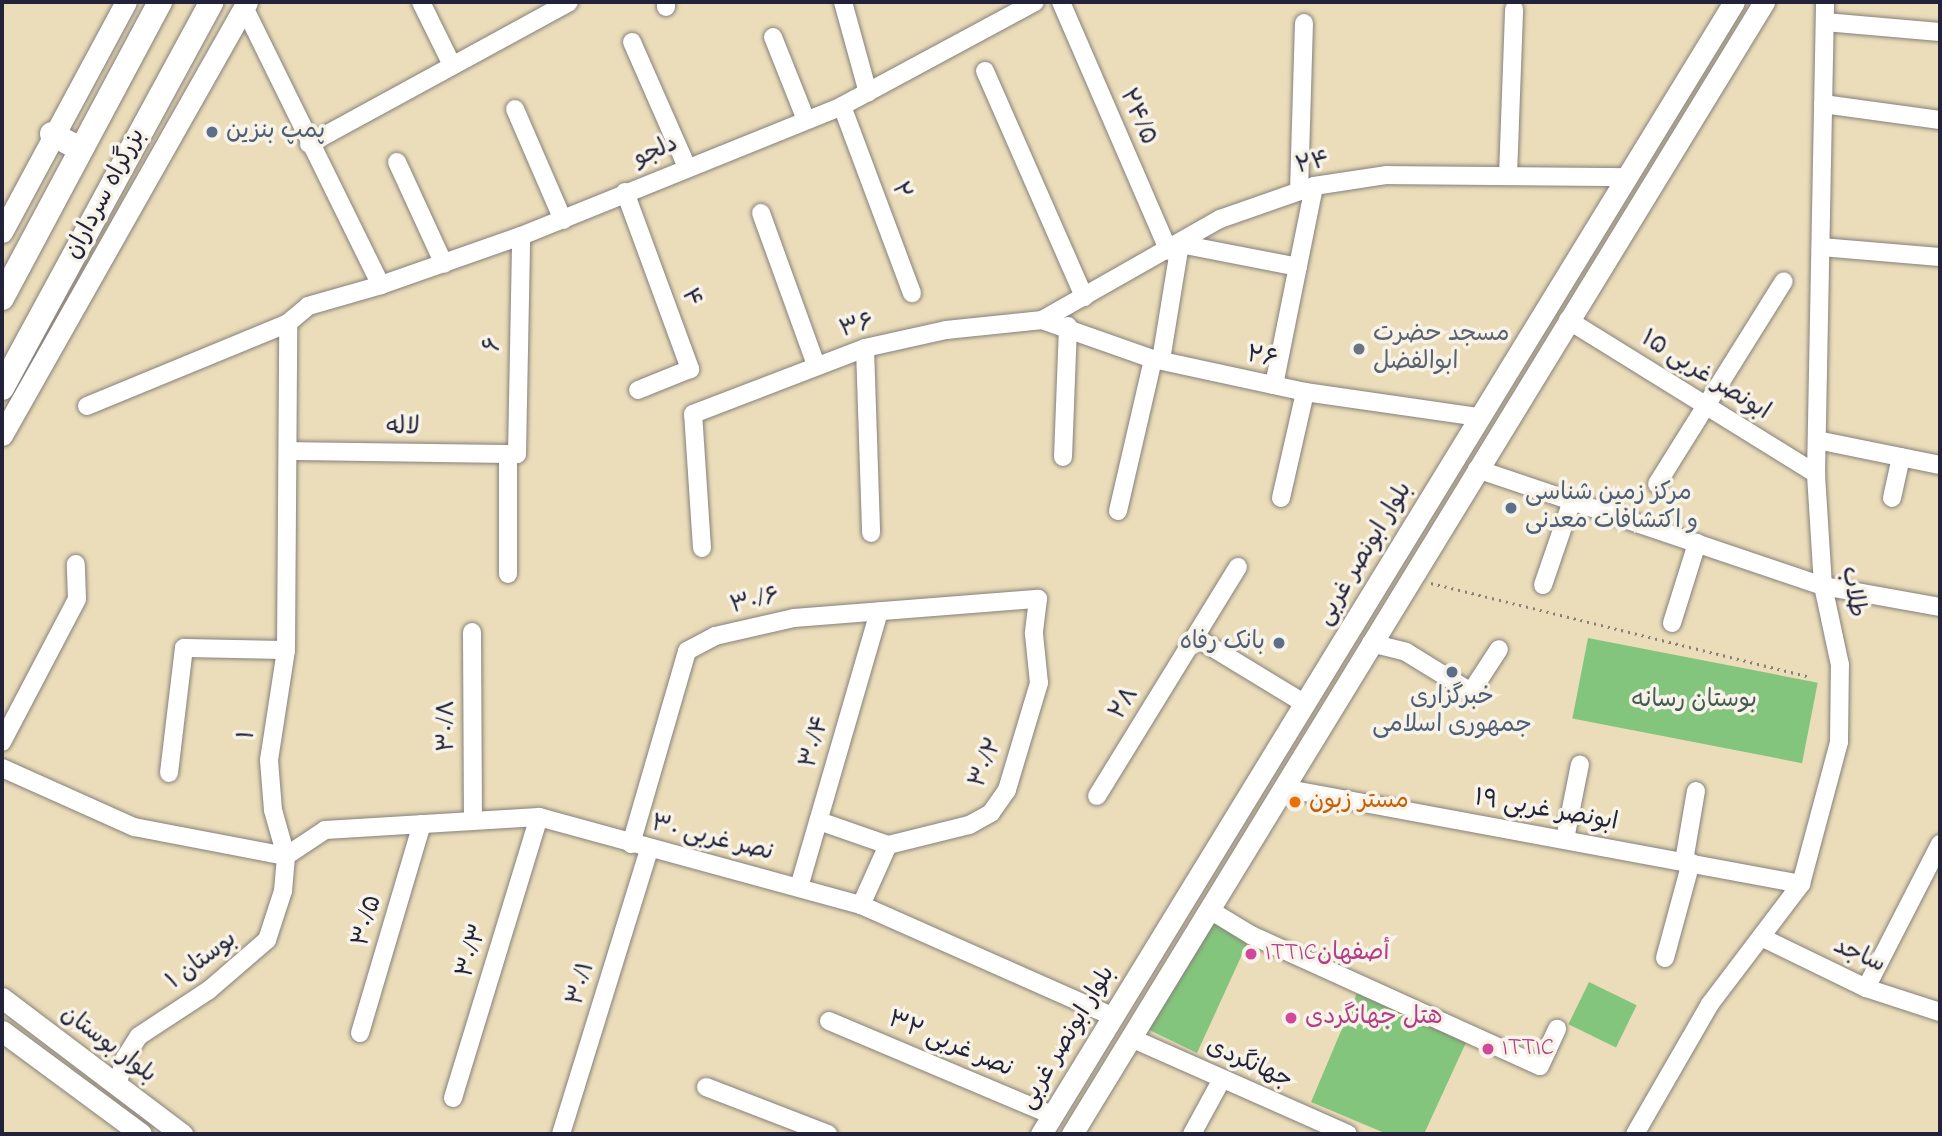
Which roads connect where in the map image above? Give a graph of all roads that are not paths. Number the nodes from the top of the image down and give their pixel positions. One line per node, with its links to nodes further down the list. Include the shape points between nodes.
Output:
1 (126, 2): 27 (main road)
2 (160, 2): 30 (highway, بزرگراه سرداران)
3 (212, 2): 60 (highway, بزرگراه سرداران)
4 (421, 2): 19 (street)
5 (569, 2): 19 (street)
6 (843, 2): 21 (street)
7 (1035, 2): 21 (street, دلجو)
8 (1061, 2): 42 (street, ۲۴/۵)
9 (1734, 2): 28 (main road, بلوار ابونصر غربی)
10 (1764, 2): 31 (main road, بلوار ابونصر غربی)
11 (1825, 2): 14 (street, طلاب)
12 (245, 4): 29 (street); 66 (main road)
13 (1514, 9): 34 (street)
14 (1825, 22): 16 (street); 22 (street, طلاب)
15 (1304, 23): 36 (street)
16 (1940, 32)
17 (773, 37): 25 (street)
18 (632, 42): 33 (street)
19 (452, 65): 29 (street)
20 (985, 71): 50 (street)
21 (868, 93): 23 (street, دلجو)
22 (1823, 104): 26 (street); 43 (street, طلاب)
23 (842, 106): 25 (street, دلجو); 49 (street, ۲)
24 (514, 109): 39 (street)
25 (806, 120): 33 (street, دلجو)
26 (1940, 120)
27 (52, 134): 30 (highway); 40 (main road)
28 (1649, 140): 31 (main road); 35 (main road, بلوار ابونصر غربی)
29 (309, 144): 48 (street)
30 (78, 148): 51 (highway, بزرگراه سرداران)
31 (1670, 153): 53 (main road, بلوار ابونصر غربی)
32 (397, 162): 45 (street)
33 (686, 165): 37 (street, دلجو)
34 (1508, 176): 35 (street, ۲۴); 36 (street, ۲۴, via 1387,175)
35 (1626, 177): 65 (main road, بلوار ابونصر غربی)
36 (1307, 188): 42 (street, ۲۴, via 1220,219); 46 (street)
37 (625, 192): 39 (street, دلجو); 61 (street, ۴, via 690,369)
38 (761, 213): 58 (street)
39 (563, 220): 41 (street, دلجو)
40 (2, 232)
41 (520, 236): 45 (street, دلجو); 69 (street, ۶)
42 (1175, 247): 46 (street); 50 (street, ۲۴); 57 (street)
43 (1821, 247): 44 (street); 67 (street, طلاب)
44 (1940, 257)
45 (444, 264): 48 (street, دلجو)
46 (1298, 267): 59 (street)
47 (1784, 281): 63 (street)
48 (381, 285): 54 (street, دلجو, via 308,306)
49 (912, 293)
50 (1084, 297): 52 (street, ۲۴)
51 (2, 298)
52 (1042, 320): 55 (street, ۲۶); 56 (street, ۳۶, via 946,330)
53 (1568, 320): 63 (street, ابونصر غربی ۱۵); 73 (main road, بلوار ابونصر غربی)
54 (288, 323): 64 (street, دلجو); 68 (street, ۱)
55 (1068, 327): 57 (street, ۲۶); 70 (street)
56 (865, 348): 58 (street, ۳۶); 80 (street)
57 (1157, 360): 59 (street, ۲۶); 79 (street)
58 (816, 365): 82 (street, ۳۶, via 693,414)
59 (1275, 385): 62 (street, ۲۶)
60 (2, 388)
61 (638, 390)
62 (1305, 392): 65 (street, ۲۶); 76 (street)
63 (1706, 405): 74 (street, ابونصر غربی ۱۵); 75 (street)
64 (87, 407)
65 (1479, 417): 97 (main road, بلوار ابونصر غربی)
66 (2, 435)
67 (1817, 440): 71 (street); 74 (street, طلاب)
68 (289, 451): 69 (street, لاله); 96 (street, ۱)
69 (512, 454): 85 (street, ۶)
70 (1062, 457)
71 (1901, 457): 72 (street); 77 (street)
72 (1940, 465)
73 (1477, 469): 78 (street); 94 (main road, بلوار ابونصر غربی)
74 (1816, 474): 87 (street, طلاب)
75 (1657, 484)
76 (1281, 498)
77 (1892, 498)
78 (1572, 501): 81 (street); 86 (street)
79 (1118, 511)
80 (871, 533)
81 (1697, 543): 87 (street); 91 (street)
82 (702, 548)
83 (76, 564): 98 (street, via 78,599)
84 (1238, 567): 93 (street, ۲۸)
85 (508, 574)
86 (1543, 585)
87 (1823, 586): 89 (street); 116 (street, طلاب, via 1840,665 1839,742)
88 (1038, 599): 90 (street, ۳۰/۶); 112 (street, ۳۰/۲, via 1034,634 1039,683 1007,790 991,813 969,825)
89 (1940, 607)
90 (879, 611): 107 (street, ۳۰/۴); 110 (street, ۳۰/۶, via 794,618 715,636 687,651)
91 (1672, 623)
92 (472, 632): 106 (street, ۳۰/۸)
93 (1195, 637): 97 (street); 104 (street, ۲۸)
94 (1371, 643): 95 (street, via 1406,652 1471,692); 102 (main road, بلوار ابونصر غربی)
95 (1499, 649)
96 (286, 650): 101 (street, via 184,648); 114 (street, ۱, via 269,760 273,810)
97 (1305, 704): 125 (main road, بلوار ابونصر غربی)
98 (2, 742)
99 (1580, 764): 109 (street)
100 (2, 768): 114 (street, via 134,827)
101 (169, 773)
102 (1283, 788): 109 (street, ابونصر غربی ۱۹); 119 (main road, بلوار ابونصر غربی)
103 (1696, 791): 115 (street)
104 (1097, 796)
105 (539, 817): 106 (street, نصر غربی ۳۰); 110 (street, نصر غربی ۳۰); 134 (street, ۳۰/۳)
106 (473, 820): 108 (street, نصر غربی ۳۰)
107 (819, 821): 112 (street); 117 (street, ۳۰/۴)
108 (422, 824): 114 (street, نصر غربی ۳۰, via 324,830); 129 (street, ۳۰/۵)
109 (1565, 839): 115 (street, ابونصر غربی ۱۹)
110 (631, 844): 113 (street, نصر غربی ۳۰)
111 (1940, 844): 122 (street)
112 (888, 845): 118 (street)
113 (649, 849): 117 (street, نصر غربی ۳۰); 140 (street, ۳۰/۱)
114 (285, 856): 132 (street, بوستان ۱, via 283,891 267,940 209,990 139,1037 125,1058)
115 (1688, 862): 116 (street, ابونصر غربی ۱۹); 121 (street)
116 (1801, 884): 120 (street, طلاب)
117 (799, 887): 118 (street, نصر غربی ۳۰)
118 (861, 905): 125 (street, نصر غربی ۳۰)
119 (1210, 909): 127 (street, via 1251,935 1540,1066); 130 (main road, بلوار ابونصر غربی)
120 (1761, 937): 122 (street, ساجد); 147 (street, طلاب, via 1710,1004)
121 (1665, 958)
122 (1866, 988): 124 (street, ساجد)
123 (2, 998): 132 (main road, بلوار بوستان)
124 (1940, 1012)
125 (1111, 1016): 135 (main road, بلوار ابونصر غربی)
126 (829, 1021): 135 (street, نصر غربی ۳۲)
127 (1557, 1029)
128 (2, 1031): 138 (main road)
129 (360, 1033)
130 (1131, 1038): 131 (street, جهانگردی); 143 (main road, بلوار ابونصر غربی)
131 (1222, 1079): 136 (street, جهانگردی); 144 (street)
132 (117, 1086): 139 (main road, بلوار بوستان)
133 (706, 1087): 137 (street)
134 (453, 1098)
135 (1051, 1115): 142 (main road, بلوار ابونصر غربی)
136 (1309, 1117): 145 (street); 146 (street, جهانگردی)
137 (806, 1130): 141 (street)
138 (141, 1134)
139 (182, 1134)
140 (561, 1134)
141 (828, 1134)
142 (1041, 1134)
143 (1072, 1134)
144 (1192, 1134)
145 (1301, 1134)
146 (1348, 1134)
147 (1635, 1134)

